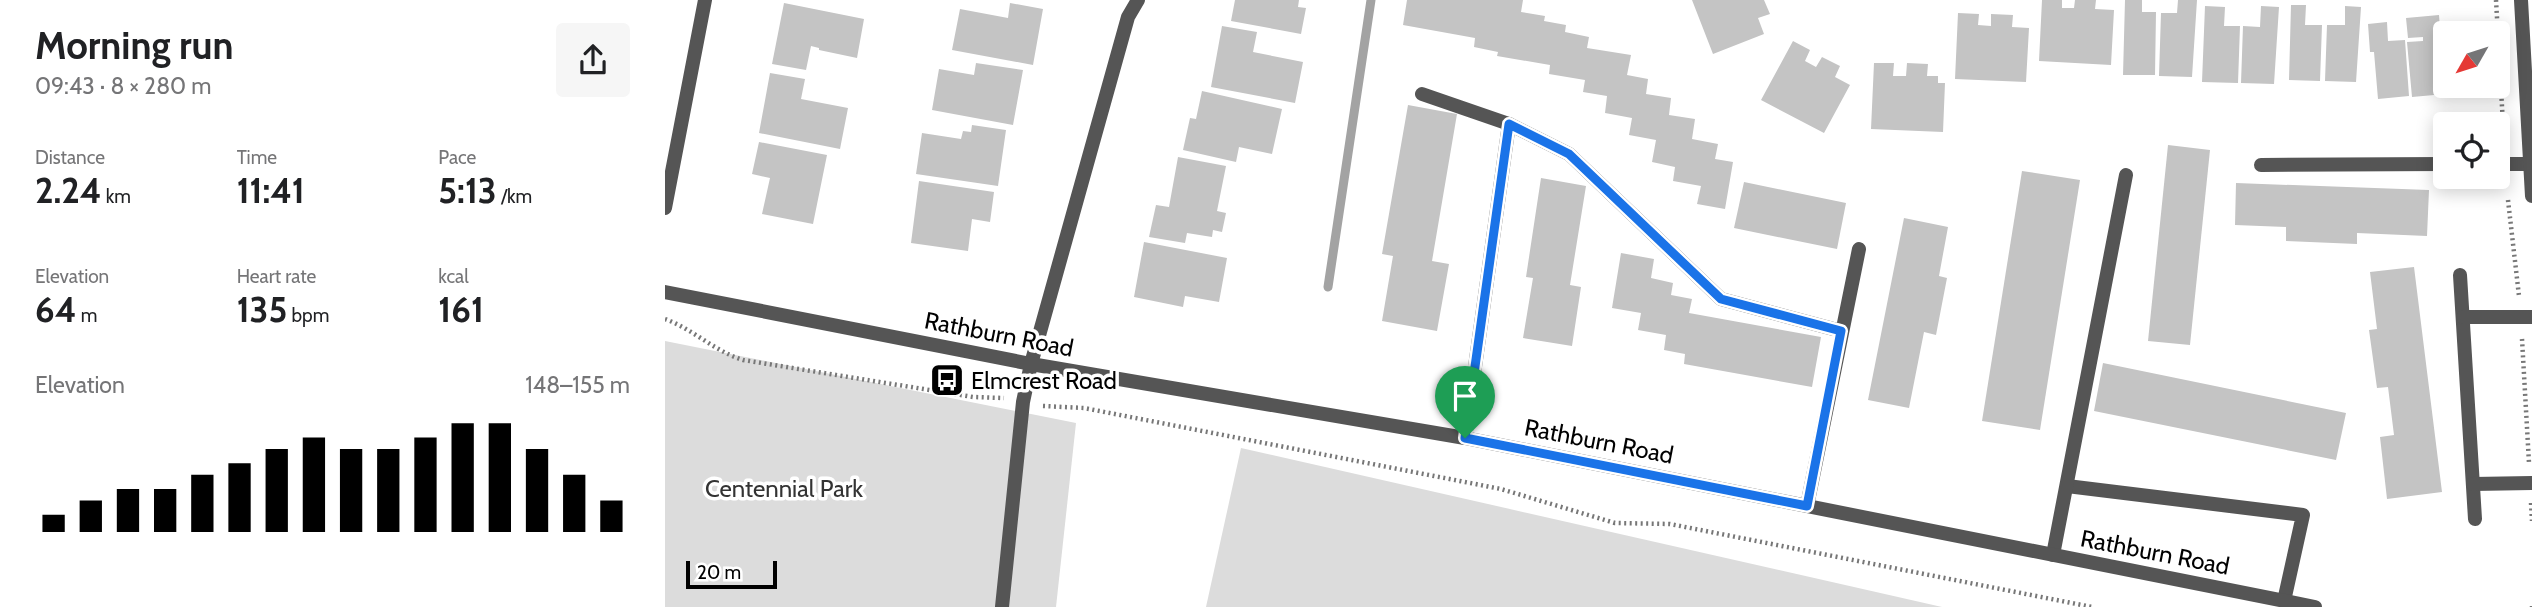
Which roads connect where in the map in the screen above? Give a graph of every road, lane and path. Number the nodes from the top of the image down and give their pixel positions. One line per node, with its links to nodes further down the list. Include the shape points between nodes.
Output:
1 (705, 0): 15 (street)
2 (1138, 0): 23 (street, via 1128,17)
3 (2496, 0): 6 (path)
4 (2521, 0): 10 (street)
5 (1422, 94): 7 (street)
6 (2499, 112)
7 (1509, 124): 22 (street, via 1569,154 1721,299); 26 (street)
8 (2433, 164): 11 (street)
9 (2510, 164): 10 (street)
10 (2530, 164): 14 (street)
11 (2261, 165)
12 (2126, 175): 29 (street)
13 (2505, 189): 20 (path)
14 (2532, 196)
15 (665, 208)
16 (1859, 249): 22 (street)
17 (2460, 275): 19 (street)
18 (665, 292): 23 (street, Rathburn Road)
19 (2463, 317): 20 (street); 28 (street)
20 (2526, 317): 27 (path)
21 (665, 319): 24 (path, via 743,360 973,397)
22 (1841, 331): 30 (street)
23 (1031, 364): 26 (street, Rathburn Road); 35 (street)
24 (999, 397)
25 (1050, 407): 36 (path, via 1084,408 1501,489 1615,523 1670,524)
26 (1465, 438): 30 (street, Rathburn Road)
27 (2531, 483): 28 (street); 32 (path)
28 (2473, 484): 31 (street)
29 (2067, 486): 33 (street); 34 (street, via 2303,515)
30 (1807, 506): 33 (street, Rathburn Road)
31 (2475, 519)
32 (2532, 521)
33 (2053, 555): 34 (street, Rathburn Road)
34 (2284, 601): 37 (street, Rathburn Road)
35 (1002, 607)
36 (2092, 607)
37 (2315, 607)

